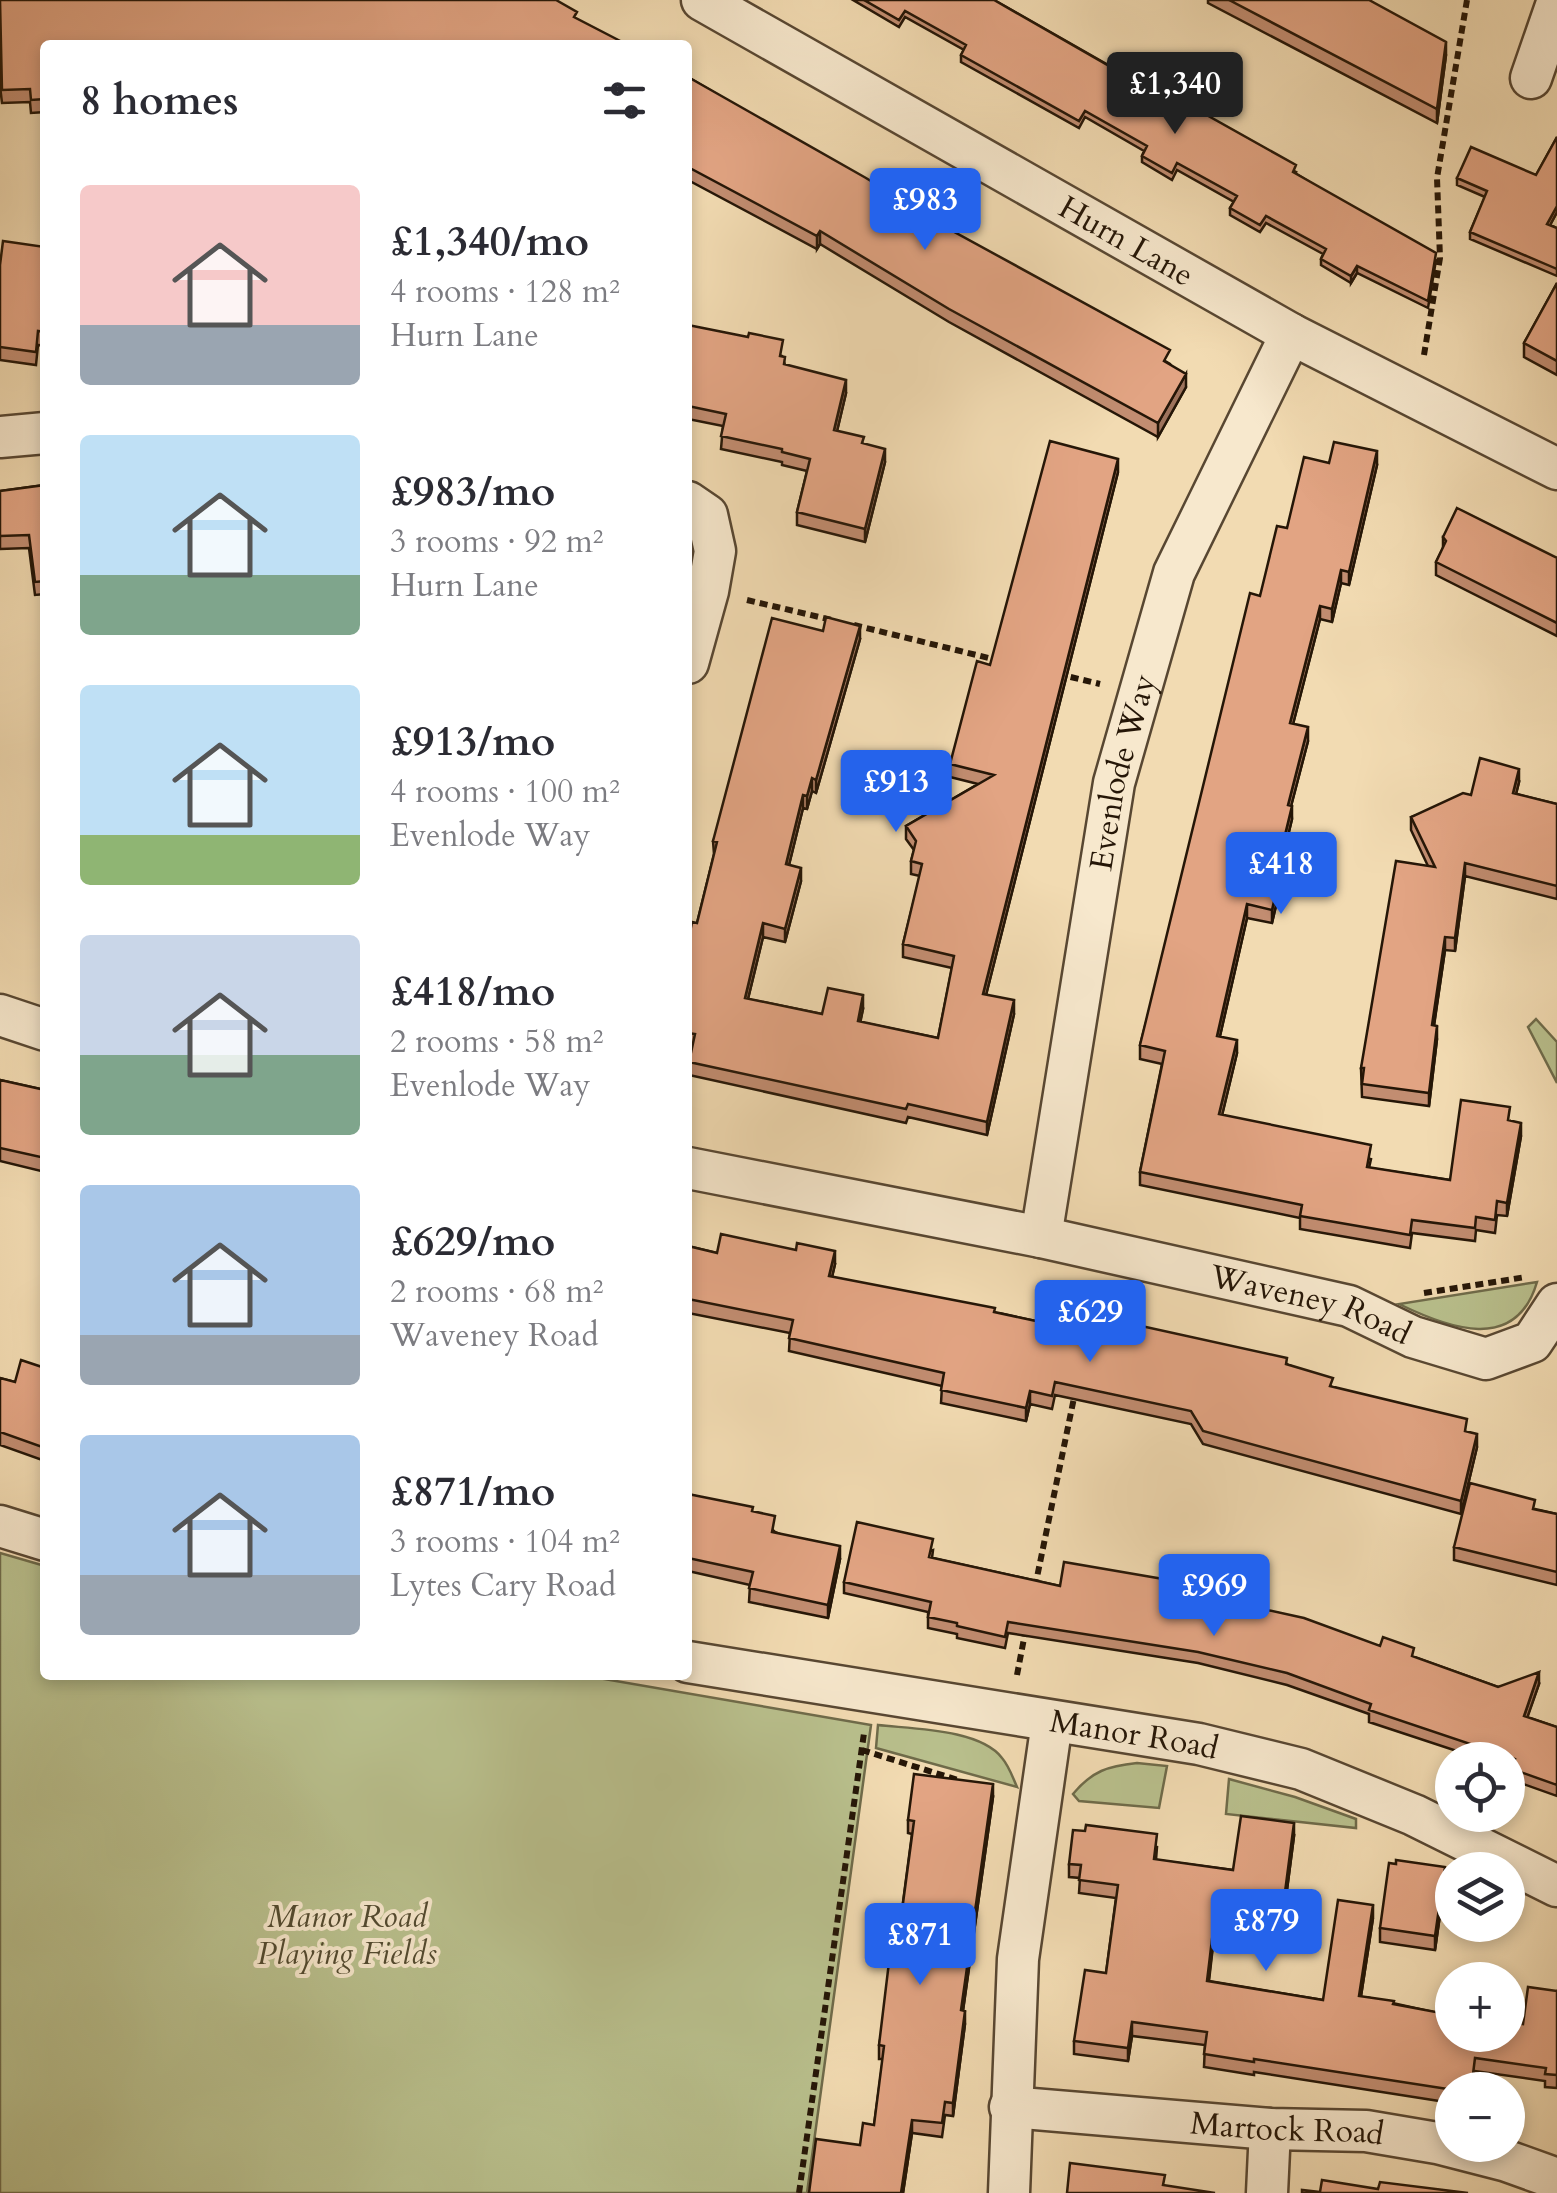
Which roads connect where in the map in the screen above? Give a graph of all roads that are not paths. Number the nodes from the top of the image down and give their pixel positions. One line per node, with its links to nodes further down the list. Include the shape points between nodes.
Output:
1 (702, 0): 4 (street, Hurn Lane)
2 (1551, 4): 3 (street)
3 (1532, 78)
4 (1291, 334): 7 (street, Hurn Lane); 13 (street, Evenlode Way, via 1174,573 1114,783)
5 (40, 433): 6 (street)
6 (0, 437)
7 (1557, 469)
8 (692, 505): 9 (street, via 706,516 715,551)
9 (692, 648)
10 (0, 1015): 11 (street)
11 (40, 1028)
12 (692, 1169): 13 (street, Waveney Road)
13 (1041, 1237): 14 (street, Waveney Road, via 1349,1306 1413,1337 1486,1359 1532,1342)
14 (1548, 1290)
15 (0, 1526): 16 (street)
16 (40, 1538)
17 (692, 1663): 18 (street, Manor Road)
18 (1052, 1722): 19 (street, Manor Road, via 1199,1744 1301,1769 1414,1815); 20 (street, via 1018,1959)
19 (1557, 1886)
20 (1010, 2107): 21 (street, Martock Road); 23 (street)
21 (1270, 2128): 22 (street, Martock Road, via 1437,2143); 24 (street)
22 (1557, 2178)
23 (1009, 2193)
24 (1268, 2193)

